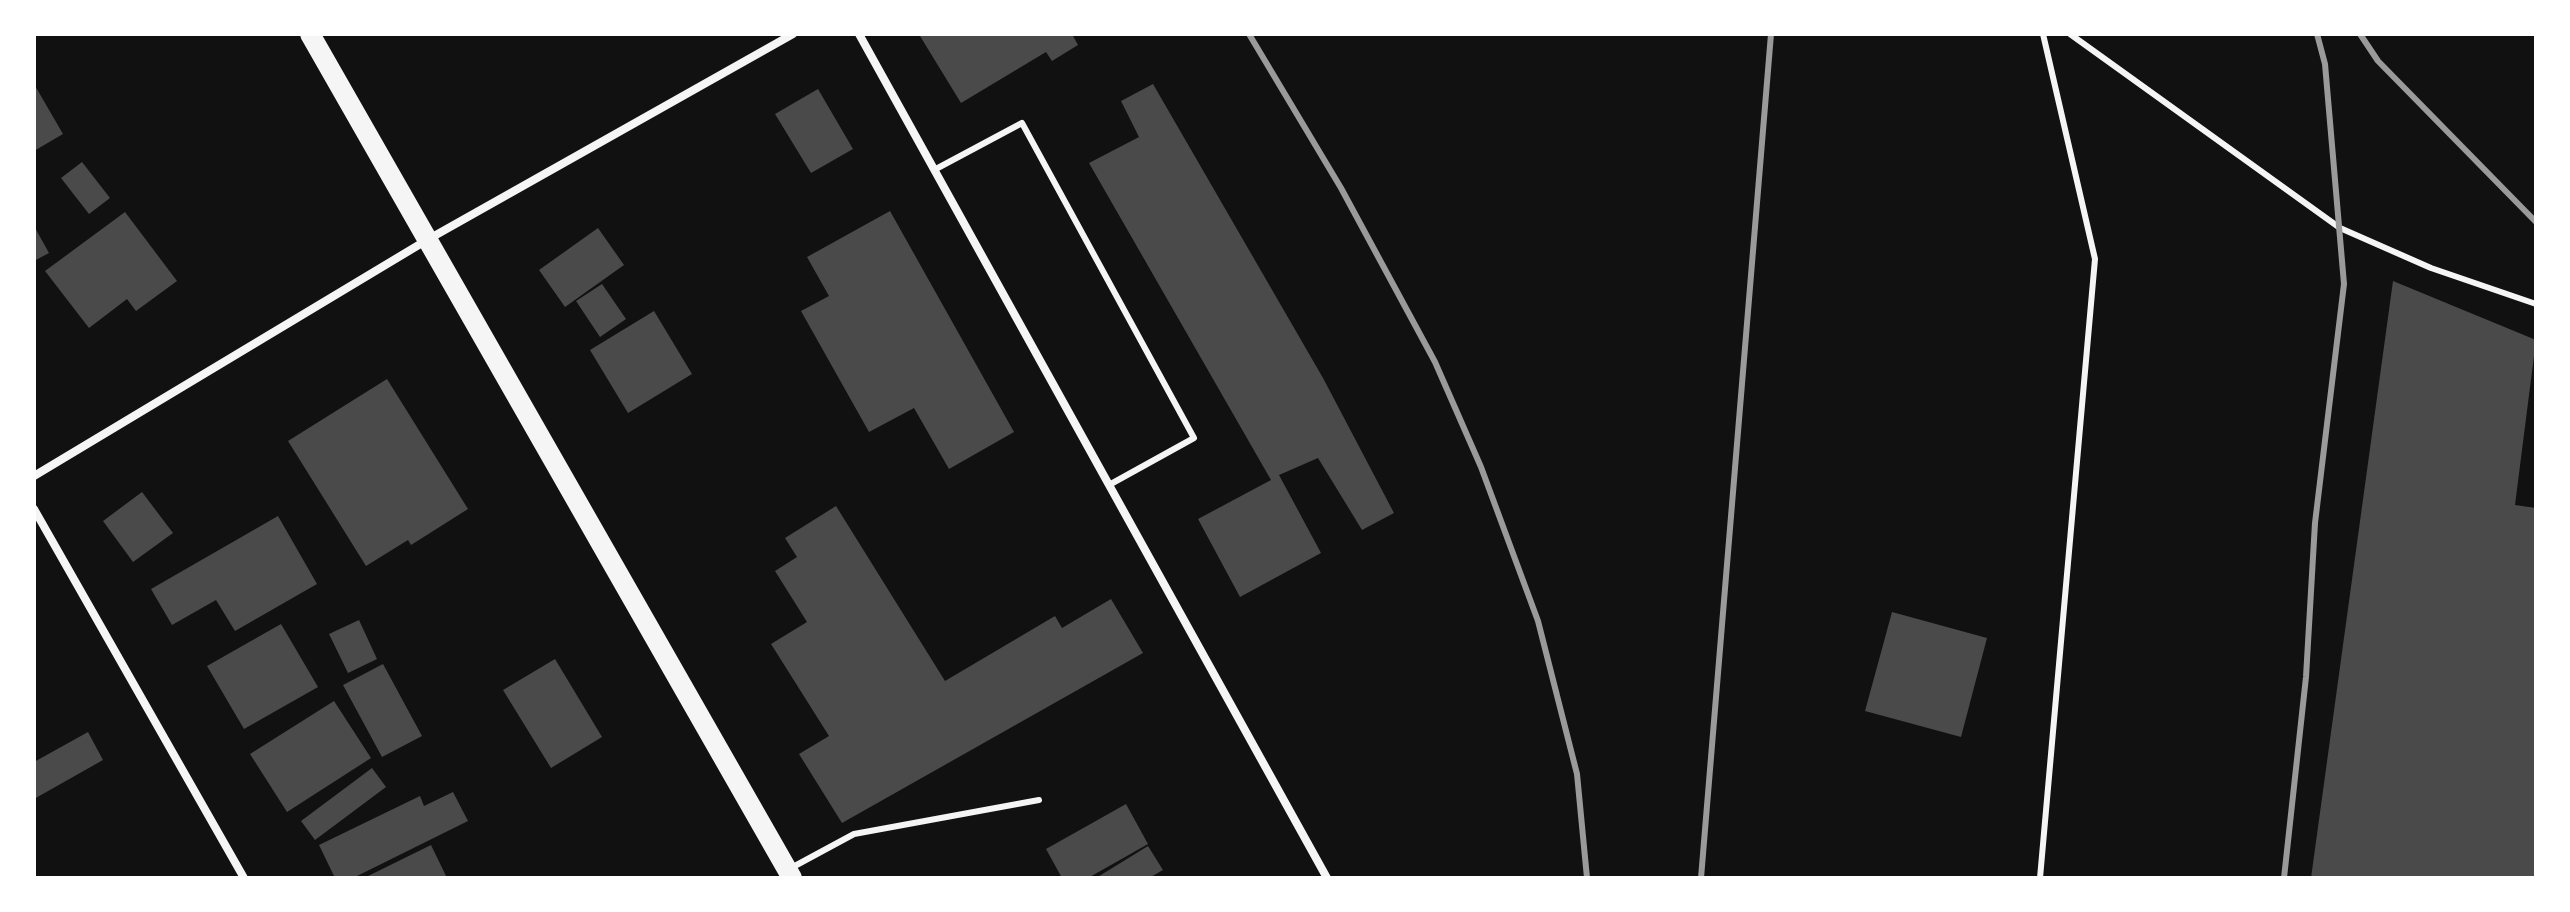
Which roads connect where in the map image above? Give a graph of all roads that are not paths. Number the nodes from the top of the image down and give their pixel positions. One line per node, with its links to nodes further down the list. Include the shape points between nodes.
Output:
1 (310, 34): 7 (main road)
2 (793, 34): 7 (street)
3 (859, 34): 6 (street)
4 (2043, 34): 16 (lane, via 2095,259)
5 (2070, 34): 8 (lane, via 2340,228 2431,268)
6 (934, 170): 10 (street); 10 (lane, via 1022,123 1194,438)
7 (427, 240): 9 (street); 13 (main road)
8 (2536, 304)
9 (34, 476)
10 (1109, 485): 15 (street)
11 (34, 509): 14 (street)
12 (1039, 800): 13 (lane, via 854,834)
13 (790, 874)
14 (244, 878)
15 (1327, 878)
16 (2040, 878)

